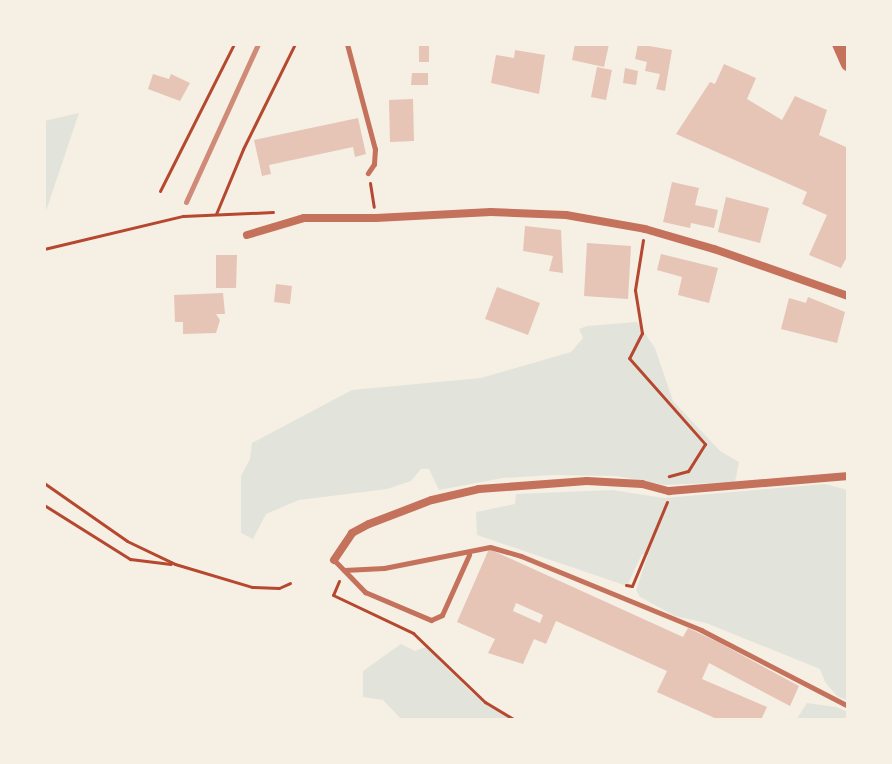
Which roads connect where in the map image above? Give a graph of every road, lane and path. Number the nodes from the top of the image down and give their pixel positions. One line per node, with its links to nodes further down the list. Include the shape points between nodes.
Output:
1 (234, 44): 7 (path)
2 (295, 44): 8 (path)
3 (347, 44): 6 (lane, via 375,149)
4 (839, 44): 5 (street)
5 (848, 64)
6 (368, 173): 10 (path)
7 (160, 191)
8 (216, 214): 9 (path, via 268,212); 13 (path, via 183,216)
9 (304, 218): 10 (street); 12 (street)
10 (376, 218): 11 (street, via 551,214)
11 (645, 229): 14 (street); 17 (path, via 635,290 642,333 629,358 705,444 688,471)
12 (247, 235)
13 (44, 249)
14 (848, 296)
15 (848, 476): 18 (street)
16 (44, 483): 22 (path, via 127,541)
17 (642, 484): 18 (street); 21 (street, via 547,481 432,500 352,533)
18 (669, 491): 25 (path, via 666,511 632,586)
19 (44, 505): 22 (path, via 130,559)
20 (470, 554): 23 (lane); 23 (lane, via 442,615 431,620 365,592); 26 (lane, via 490,547 587,582 701,630)
21 (334, 560): 23 (lane)
22 (175, 564): 24 (path, via 252,587)
23 (344, 570): 27 (path, via 333,595 413,633 485,702)
24 (290, 583)
25 (621, 584)
26 (848, 706)
27 (515, 720)

